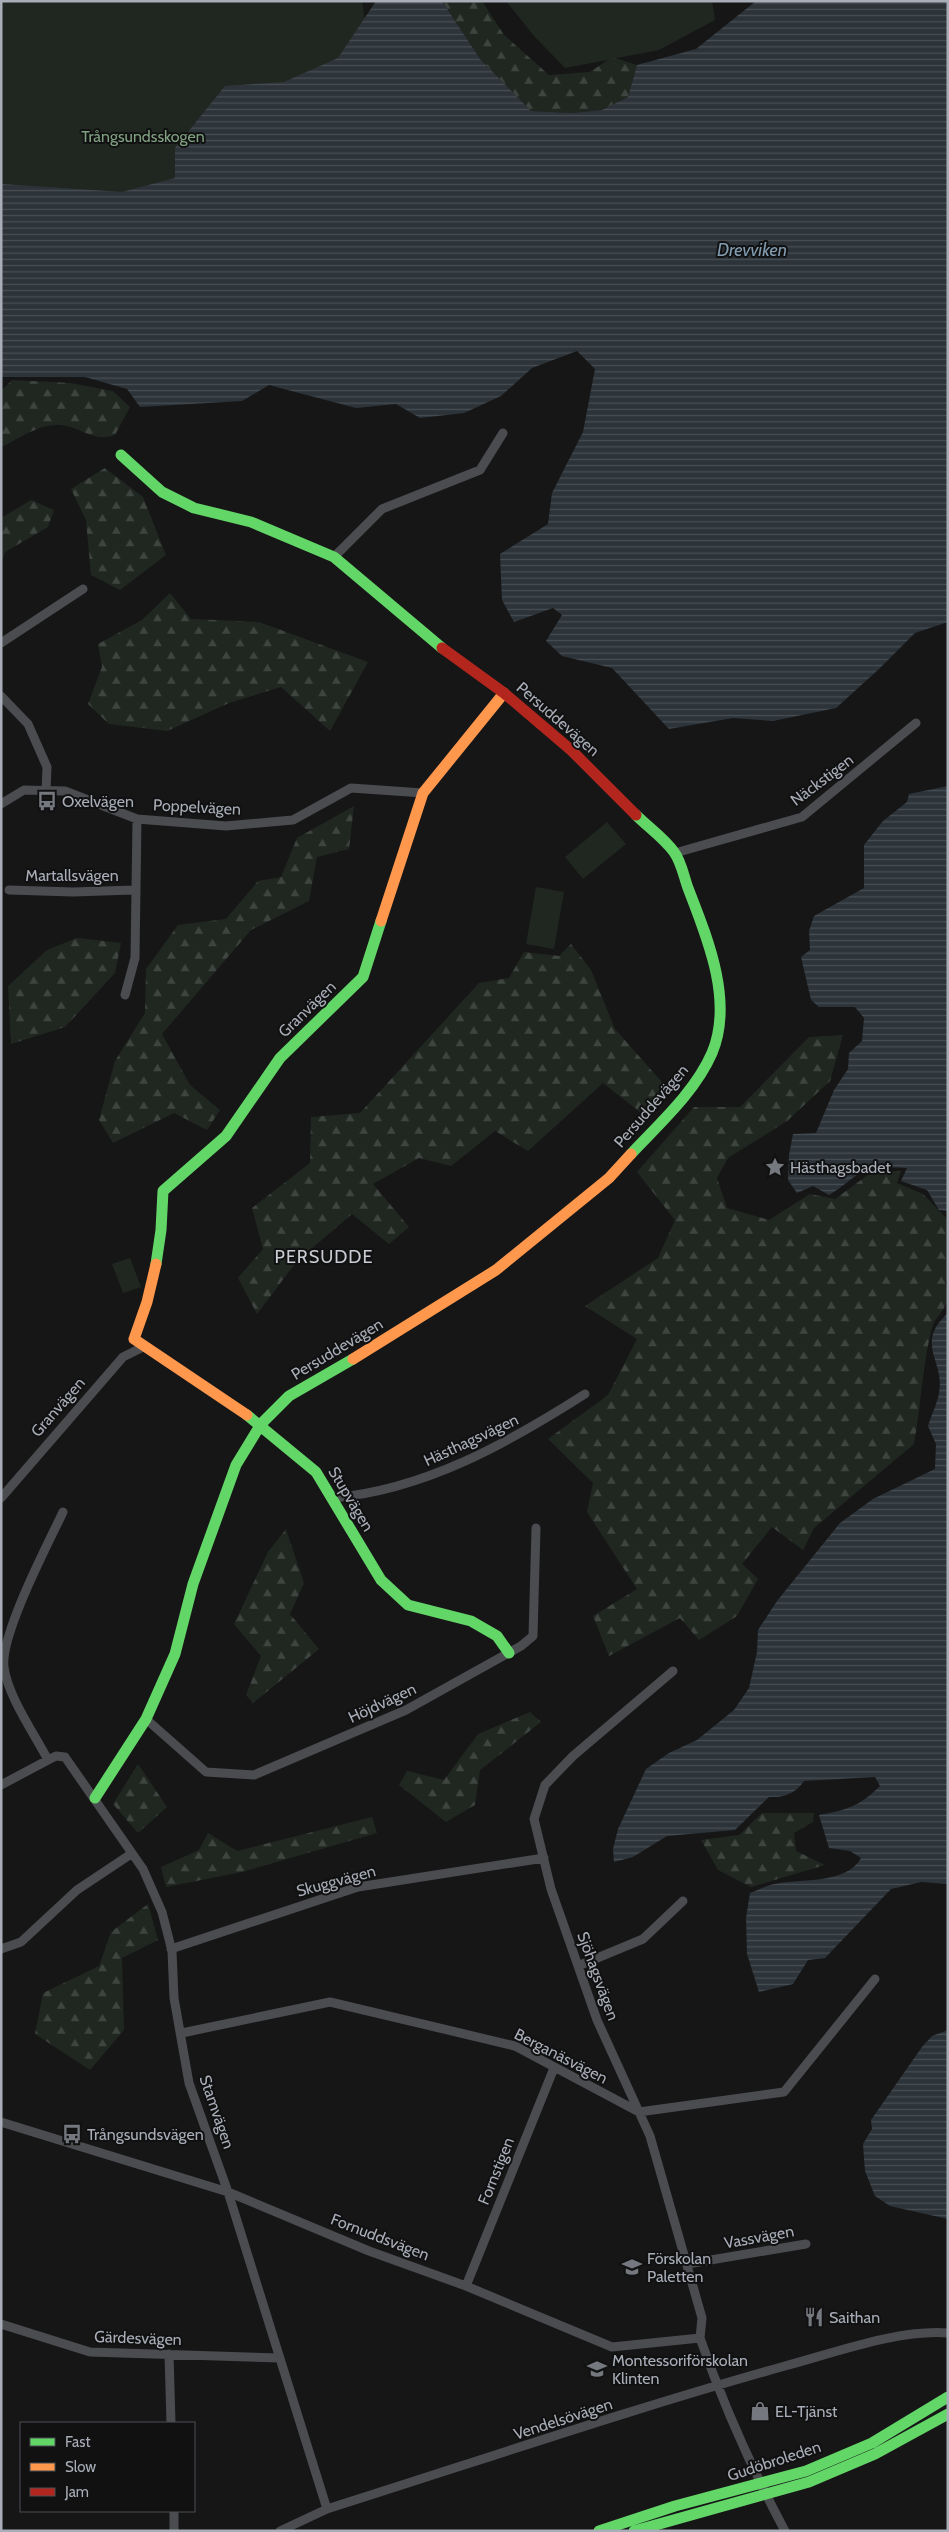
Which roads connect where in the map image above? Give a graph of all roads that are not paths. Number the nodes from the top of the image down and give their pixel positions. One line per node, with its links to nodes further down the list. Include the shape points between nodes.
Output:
1 (503, 433): 3 (street, via 480,470 382,509)
2 (121, 455): 3 (street, Persuddevägen, via 162,492 194,508 252,522)
3 (334, 557): 6 (street, Persuddevägen, via 433,641)
4 (83, 589): 5 (street)
5 (1, 643)
6 (504, 693): 10 (street, Granvägen); 13 (street, Persuddevägen, via 570,750)
7 (1, 696): 9 (street, via 28,724 47,767)
8 (916, 723): 13 (street, Näckstigen, via 802,817)
9 (46, 791): 11 (street, Poppelvägen, via 24,790); 12 (street, Poppelvägen, via 65,791)
10 (423, 793): 12 (street, Poppelvägen, via 351,788 293,820 226,826); 17 (street, Granvägen, via 363,977 280,1058 226,1136 163,1191 163,1232 150,1300)
11 (1, 804)
12 (137, 819): 15 (street, Martallsvägen)
13 (675, 853): 20 (street, Persuddevägen, via 715,970 720,1011 713,1051 704,1070 675,1107 609,1178 496,1270 290,1396)
14 (9, 890): 15 (street, Martallsvägen)
15 (134, 890): 16 (street, Martallsvägen, via 135,958)
16 (125, 995)
17 (134, 1339): 18 (street, Stupvägen)
18 (145, 1346): 20 (street, Stupvägen); 21 (street, Granvägen, via 123,1357)
19 (585, 1394): 22 (street, Hästhagsvägen, via 533,1428 431,1477 359,1496)
20 (261, 1424): 22 (street, Stupvägen, via 316,1472); 27 (street, Persuddevägen, via 236,1465 193,1584 175,1654)
21 (1, 1498)
22 (332, 1498): 25 (street, Stupvägen, via 381,1580 408,1604 471,1621 497,1636)
23 (63, 1512): 28 (street, via 5,1646 4,1667 12,1692)
24 (536, 1528): 25 (street, Höjdvägen, via 534,1636)
25 (509, 1653): 27 (street, Höjdvägen, via 406,1710 254,1774 206,1772)
26 (673, 1671): 32 (street, Sjöhagsvägen, via 573,1756 545,1785 534,1819)
27 (146, 1719): 30 (street, Persuddevägen)
28 (48, 1760): 29 (street); 30 (street, Stamvägen, via 56,1756 65,1757)
29 (1, 1785)
30 (95, 1798): 31 (street, Stamvägen)
31 (131, 1854): 34 (street, via 77,1890 21,1942); 35 (street, Stamvägen, via 143,1869 162,1912)
32 (544, 1858): 35 (street, Skuggvägen, via 358,1887); 36 (street, Sjöhagsvägen, via 551,1889)
33 (683, 1901): 36 (street, via 643,1939)
34 (1, 1949)
35 (171, 1949): 38 (street, Stamvägen, via 174,1998)
36 (578, 1966): 40 (street, Sjöhagsvägen, via 597,2020)
37 (875, 1979): 40 (street, via 784,2092)
38 (182, 2033): 39 (street, Berganäsvägen, via 330,2002 515,2046); 42 (street, Stamvägen, via 189,2083)
39 (554, 2068): 40 (street, Berganäsvägen); 45 (street, Fornstigen)
40 (639, 2112): 44 (street, Sjöhagsvägen, via 650,2136)
41 (1, 2122): 42 (street, Fornuddsvägen)
42 (228, 2192): 45 (street, Fornuddsvägen, via 369,2251); 50 (street, Stamvägen)
43 (806, 2244): 44 (street, Vassvägen)
44 (687, 2264): 48 (street, Sjöhagsvägen, via 702,2318)
45 (466, 2286): 48 (street, Fornuddsvägen, via 612,2347)
46 (1, 2324): 49 (street, Gärdesvägen, via 90,2352)
47 (948, 2334): 51 (street, Vendelsövägen, via 935,2332 878,2341)
48 (700, 2338): 51 (street)
49 (169, 2354): 50 (street, Gärdesvägen); 54 (street)
50 (279, 2358): 56 (street, Stamvägen)
51 (716, 2385): 55 (street); 56 (street, Vendelsövägen)
52 (948, 2398): 55 (street, Gudöbroleden, via 872,2443)
53 (948, 2414): 55 (street, Gudöbroleden, via 875,2454 809,2482)
54 (171, 2422)
55 (763, 2490): 60 (street, Gudöbroleden, via 675,2506); 61 (street, Gudöbroleden); 62 (street)
56 (327, 2509): 59 (street, Vendelsövägen)
57 (174, 2512): 58 (street)
58 (174, 2531)
59 (280, 2531)
60 (599, 2531)
61 (634, 2531)
62 (784, 2531)

